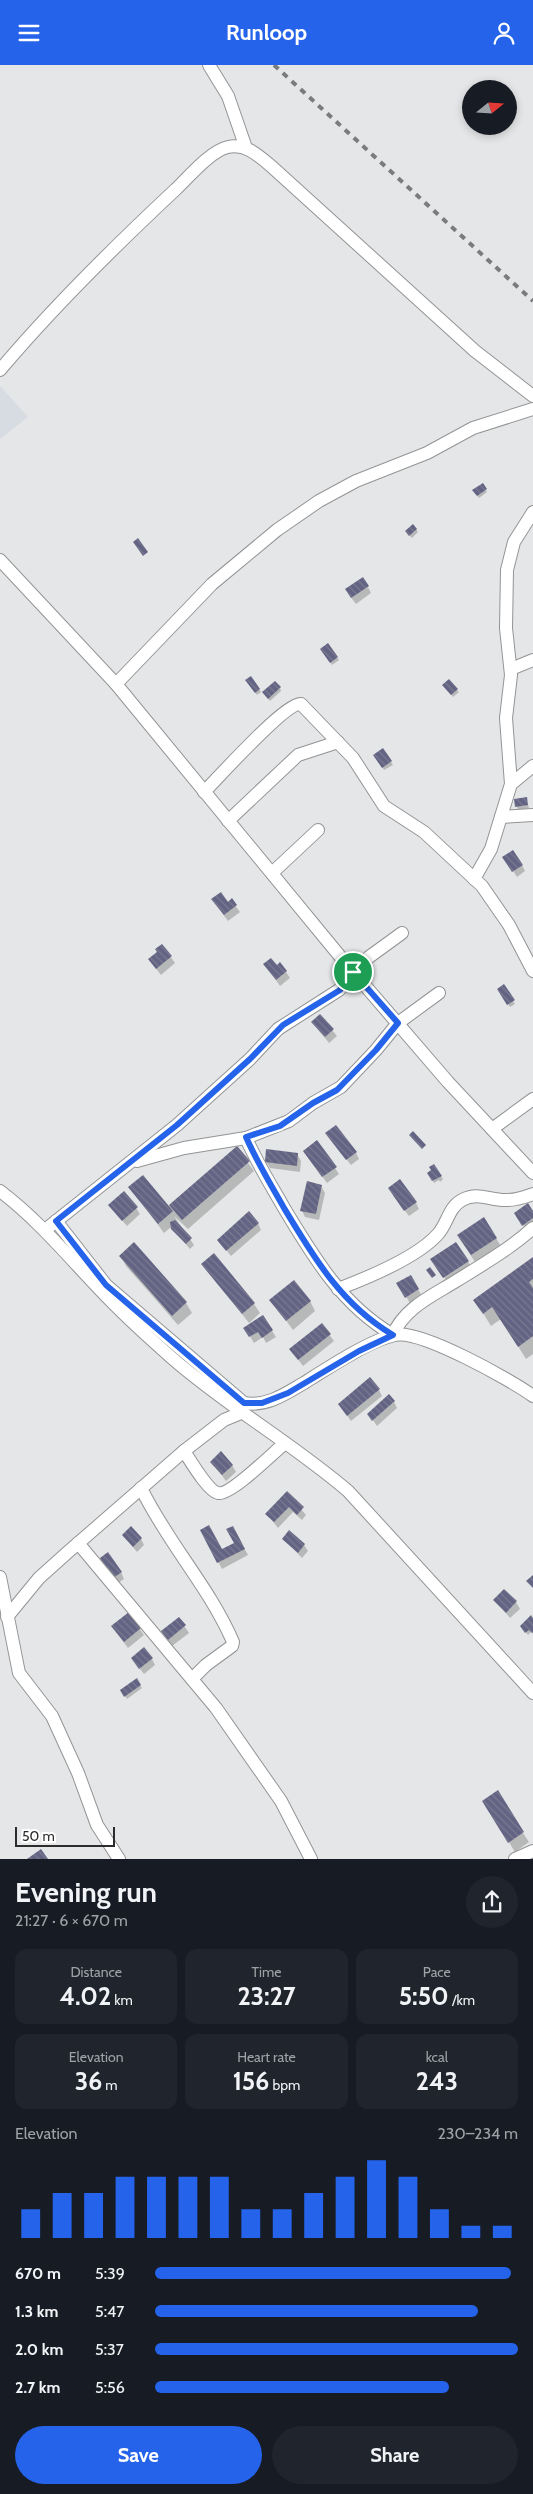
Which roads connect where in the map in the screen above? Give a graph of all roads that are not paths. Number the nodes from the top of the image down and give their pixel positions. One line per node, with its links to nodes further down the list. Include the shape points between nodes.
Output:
1 (209, 65): 2 (street, via 228,96)
2 (246, 148): 3 (street, via 226,147 204,163 102,259); 4 (street, via 271,165 475,351)
3 (0, 370)
4 (533, 396)
5 (533, 409): 10 (street, via 473,428 427,453 356,481 319,501 277,530 212,584)
6 (533, 512): 9 (street, via 514,541 508,558 506,628)
7 (0, 560): 10 (street)
8 (533, 660): 9 (street)
9 (511, 669): 13 (street, via 506,717)
10 (116, 684): 14 (street)
11 (338, 742): 14 (street, via 298,703 254,740); 17 (street, via 298,755); 20 (street, via 357,764 384,806 424,832)
12 (533, 766): 13 (street)
13 (511, 784): 16 (street)
14 (204, 792): 17 (street)
15 (533, 815): 16 (street)
16 (500, 817): 20 (street, via 492,849)
17 (228, 821): 19 (street)
18 (318, 830): 19 (street)
19 (272, 873): 23 (street)
20 (474, 879): 22 (street, via 498,908)
21 (402, 933): 23 (street)
22 (533, 971)
23 (353, 972): 25 (street); 29 (street, via 340,990 278,1029 250,1059)
24 (440, 993): 25 (street)
25 (398, 1023): 27 (street); 28 (street, via 337,1090 280,1126)
26 (533, 1099): 27 (street)
27 (492, 1129): 30 (street)
28 (246, 1137): 29 (street); 36 (street, via 270,1186 308,1250)
29 (132, 1162): 33 (street)
30 (533, 1173)
31 (0, 1191): 35 (street)
32 (533, 1194): 36 (street, via 507,1200 480,1196 464,1199 452,1209 439,1233 429,1242 393,1266)
33 (56, 1221): 35 (street); 37 (street, via 106,1285 244,1403 262,1403 288,1393)
34 (533, 1227): 37 (street, via 418,1304 404,1316)
35 (45, 1230): 39 (street, via 119,1310)
36 (338, 1289): 37 (street, via 364,1317)
37 (393, 1335): 38 (street, via 408,1335 449,1351 494,1371)
38 (533, 1396)
39 (241, 1413): 40 (street); 41 (street, via 224,1420)
40 (285, 1443): 41 (street, via 233,1488 221,1493 207,1484); 47 (street, via 348,1491)
41 (184, 1451): 42 (street)
42 (141, 1489): 43 (street); 46 (street, via 208,1595 233,1642)
43 (78, 1543): 45 (street, via 39,1579); 46 (street)
44 (0, 1577): 45 (street)
45 (7, 1617): 49 (street, via 19,1673 52,1716 78,1773 96,1825)
46 (192, 1679): 50 (street, via 275,1792)
47 (533, 1693)
48 (533, 1851): 51 (street)
49 (119, 1859)
50 (311, 1859)
51 (515, 1859)

